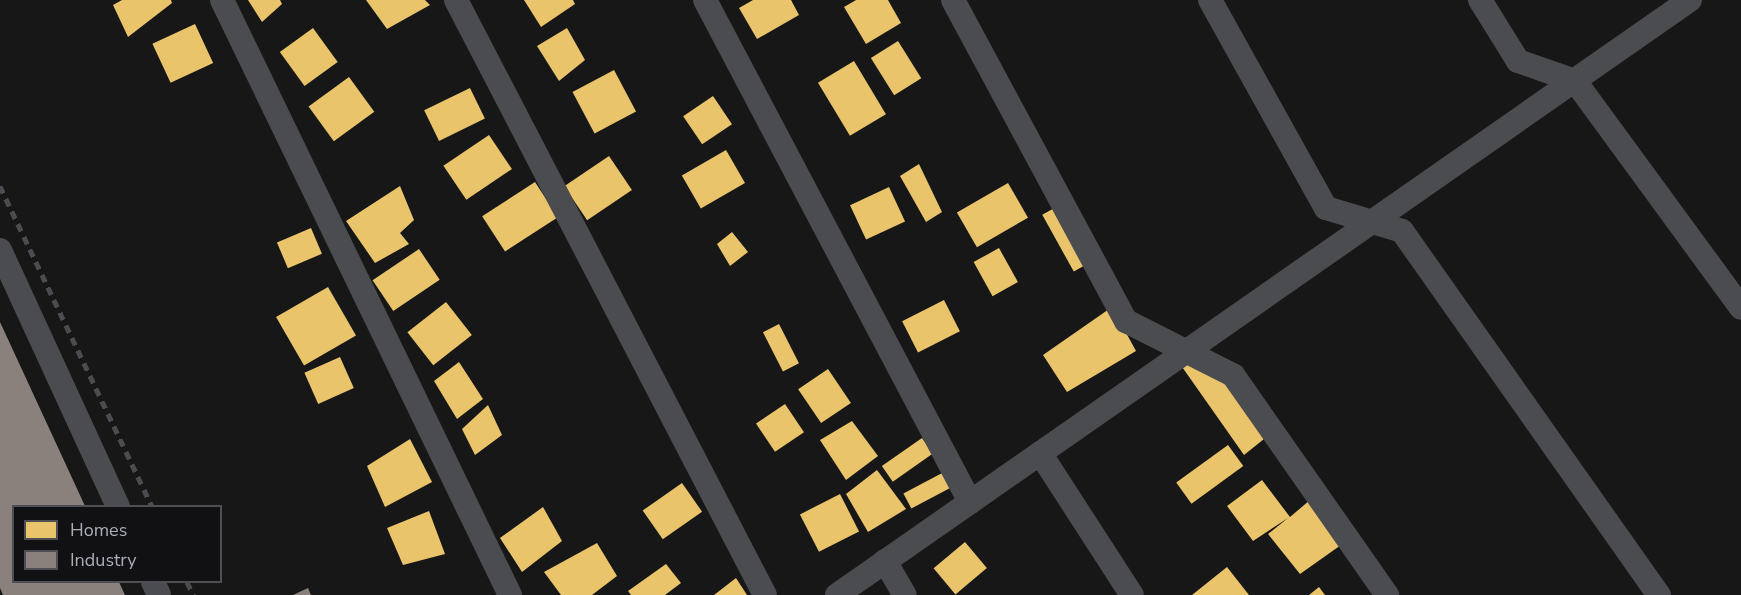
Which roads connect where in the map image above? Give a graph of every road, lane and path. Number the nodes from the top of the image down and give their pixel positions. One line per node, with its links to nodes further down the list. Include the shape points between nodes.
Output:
1 (222, 0): 17 (street)
2 (456, 0): 18 (street)
3 (705, 0): 14 (street)
4 (953, 0): 12 (street, via 1126,321)
5 (1210, 0): 9 (street, via 1326,208)
6 (1480, 0): 8 (street, via 1518,61)
7 (1690, 0): 8 (street)
8 (1575, 81): 9 (street); 11 (street)
9 (1370, 224): 12 (street); 23 (street, via 1402,231)
10 (0, 250): 15 (street)
11 (1741, 308)
12 (1188, 350): 13 (street); 22 (street, via 1233,375)
13 (1040, 453): 14 (street); 21 (street)
14 (970, 502): 16 (street)
15 (117, 505)
16 (885, 561): 19 (street); 20 (street)
17 (510, 595)
18 (765, 595)
19 (837, 595)
20 (905, 595)
21 (1132, 595)
22 (1387, 595)
23 (1659, 595)

